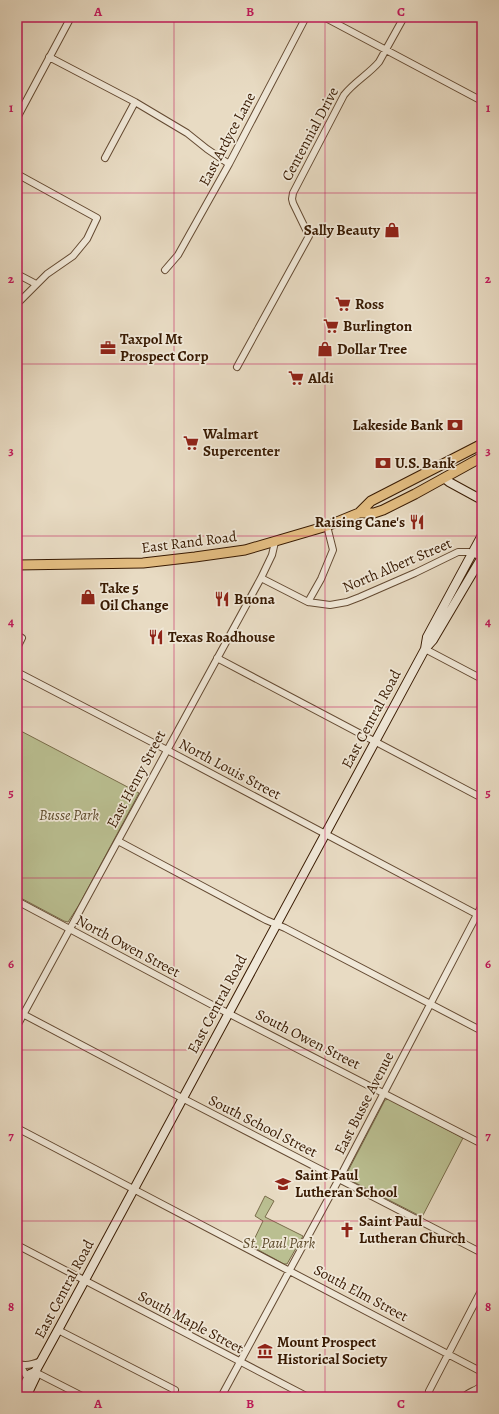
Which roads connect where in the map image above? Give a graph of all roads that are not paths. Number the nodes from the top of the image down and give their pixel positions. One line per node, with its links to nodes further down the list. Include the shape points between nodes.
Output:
1 (71, 17): 6 (street)
2 (306, 17): 11 (street, East Ardyce Lane)
3 (324, 17): 5 (street)
4 (404, 17): 5 (street)
5 (385, 50): 7 (street); 17 (street, Centennial Drive, via 374,67 344,95 293,193 293,203 309,236)
6 (49, 57): 8 (street); 9 (street)
7 (482, 101)
8 (135, 102): 10 (street); 11 (street, via 187,133)
9 (17, 118)
10 (105, 158)
11 (229, 164): 13 (street, East Ardyce Lane, via 178,255)
12 (17, 174): 15 (street, via 97,218 87,239 73,256)
13 (164, 270)
14 (17, 274): 15 (street)
15 (36, 284): 16 (street)
16 (17, 304)
17 (237, 367)
18 (482, 444): 22 (main road, East Rand Road, via 371,501)
19 (482, 457): 20 (main road, East Rand Road)
20 (444, 478): 21 (main road); 22 (main road, East Rand Road, via 374,513)
21 (482, 500)
22 (359, 513): 23 (main road, East Rand Road)
23 (327, 526): 25 (main road, East Rand Road); 29 (street, via 333,550)
24 (482, 535): 26 (main road, East Central Road)
25 (274, 542): 27 (main road, East Rand Road, via 245,550 143,563); 28 (street, East Henry Street, via 272,555)
26 (479, 556): 29 (street, North Albert Street, via 463,551 456,553 354,600 330,605); 32 (main road, East Central Road, via 433,640)
27 (17, 565)
28 (261, 578): 29 (street, North Albert Street); 33 (street, East Henry Street)
29 (308, 602)
30 (20, 636): 31 (street)
31 (17, 648)
32 (425, 649): 35 (street); 36 (main road, East Central Road)
33 (217, 658): 36 (street); 37 (street, East Henry Street)
34 (17, 672): 37 (street, North Louis Street)
35 (482, 679)
36 (374, 742): 38 (street); 39 (main road, East Central Road)
37 (167, 750): 39 (street, North Louis Street); 40 (street, East Henry Street)
38 (482, 798)
39 (324, 834): 43 (street, North Louis Street); 44 (main road, East Central Road)
40 (118, 841): 44 (street); 45 (street, East Henry Street)
41 (17, 901): 45 (street, North Owen Street)
42 (482, 905): 43 (street, East Busse Avenue)
43 (480, 915): 46 (street, East Busse Avenue)
44 (276, 924): 46 (street); 48 (main road, East Central Road)
45 (70, 930): 48 (street, North Owen Street); 49 (street, East Henry Street)
46 (430, 1004): 51 (street); 52 (street, East Busse Avenue)
47 (17, 1011): 49 (street, South School Street)
48 (228, 1013): 52 (street, South Owen Street); 53 (main road, East Central Road)
49 (24, 1014): 50 (street, East Henry Street); 53 (street, South School Street)
50 (17, 1026)
51 (482, 1031)
52 (384, 1092): 55 (street, South Owen Street); 56 (street, East Busse Avenue)
53 (182, 1098): 56 (street, South School Street); 57 (main road, East Central Road)
54 (17, 1128): 57 (street, South Elm Street)
55 (482, 1144)
56 (339, 1179): 59 (street, South School Street); 60 (street, East Busse Avenue)
57 (134, 1190): 60 (street, South Elm Street); 61 (main road, East Central Road)
58 (17, 1245): 61 (street, South Maple Street)
59 (482, 1253)
60 (290, 1270): 64 (street, South Elm Street); 66 (street, East Busse Avenue)
61 (84, 1281): 63 (main road, East Central Road); 66 (street, South Maple Street)
62 (482, 1289): 64 (street)
63 (58, 1330): 65 (main road, East Central Road); 76 (street, via 175,1390)
64 (449, 1354): 69 (street, South Elm Street); 72 (street)
65 (41, 1361): 67 (street); 68 (main road, East Central Road)
66 (240, 1362): 77 (street, East Busse Avenue); 78 (street, South Maple Street)
67 (18, 1364): 70 (street)
68 (35, 1372): 70 (main road, East Central Road, via 30,1374); 74 (main road, East Central Road, via 36,1376); 75 (street)
69 (482, 1372)
70 (28, 1379): 73 (main road, East Central Road)
71 (482, 1385): 79 (street)
72 (429, 1391)
73 (18, 1397)
74 (26, 1397)
75 (84, 1397)
76 (172, 1397)
77 (221, 1397)
78 (308, 1397)
79 (464, 1397)

